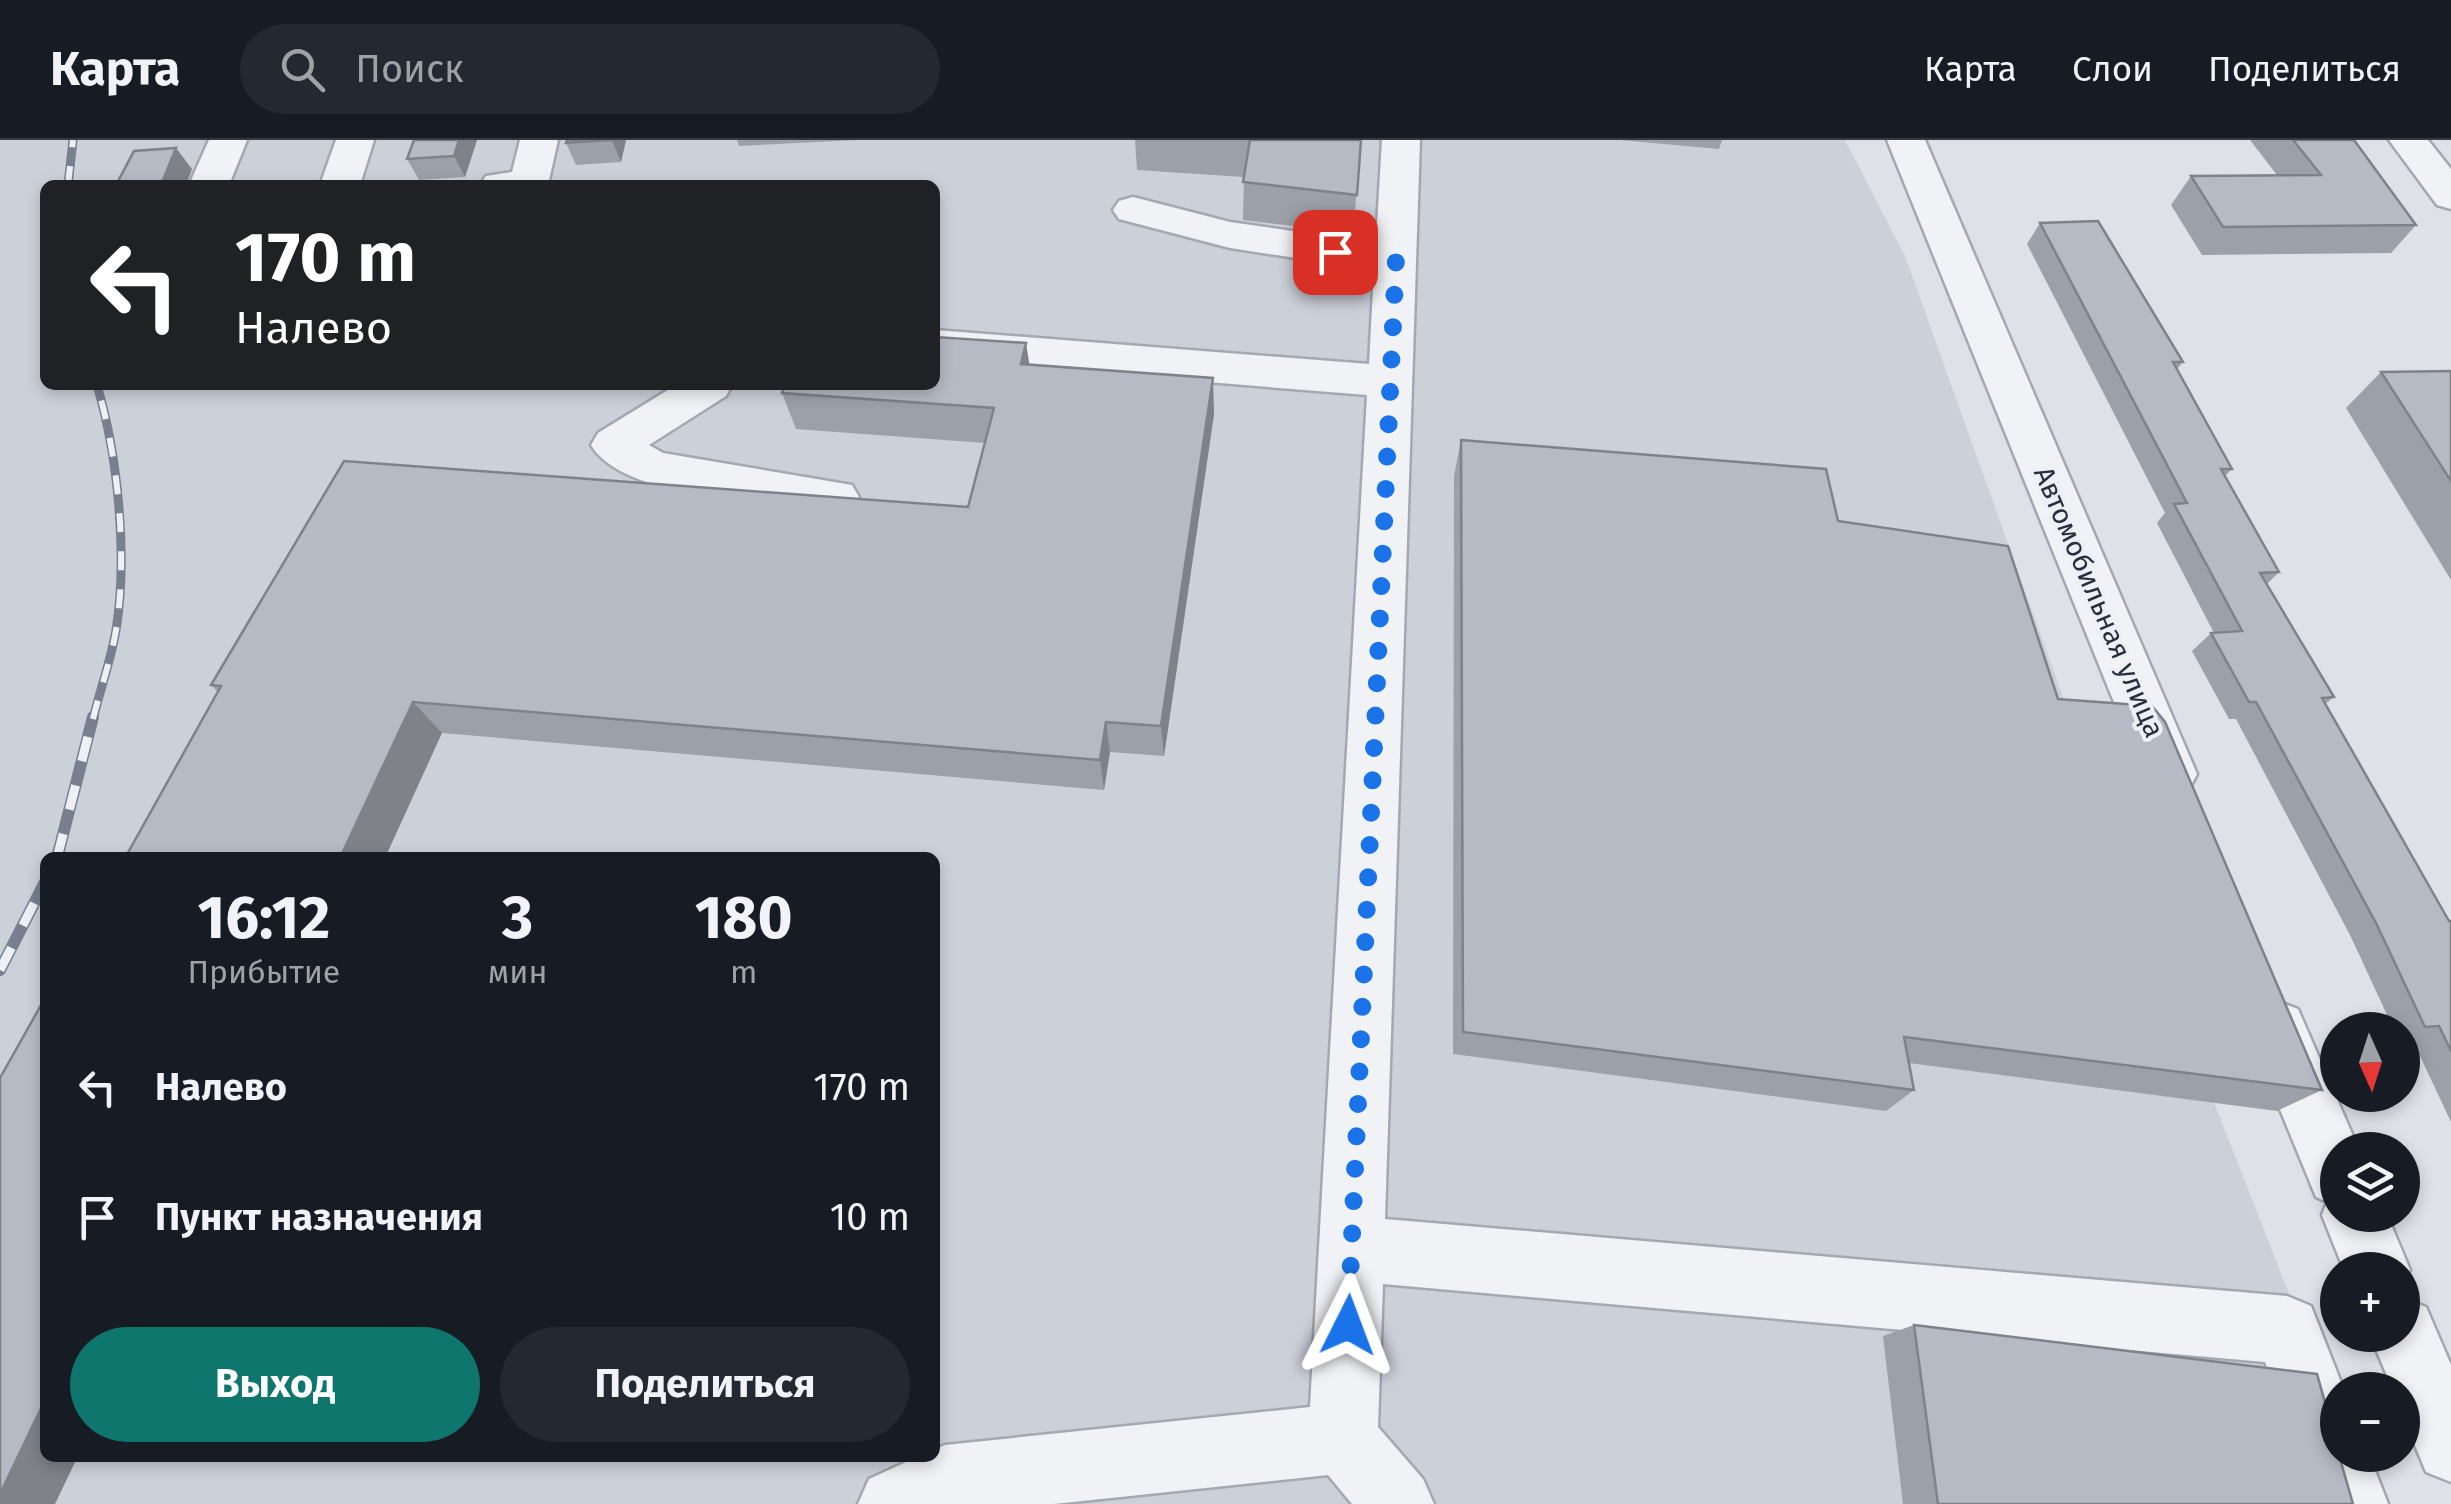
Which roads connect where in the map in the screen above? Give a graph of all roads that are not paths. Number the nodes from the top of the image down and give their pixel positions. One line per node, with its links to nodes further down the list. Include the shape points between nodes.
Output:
1 (228, 140): 7 (street)
2 (355, 140): 8 (street)
3 (539, 140): 9 (street)
4 (1401, 140): 12 (street)
5 (1906, 140): 17 (street, Автомобильная улица)
6 (2408, 140): 10 (street)
7 (211, 180)
8 (342, 180)
9 (530, 180)
10 (2451, 196)
11 (1133, 210): 12 (street, via 1275,245)
12 (1396, 259): 14 (street)
13 (940, 346): 14 (street)
14 (1390, 382): 20 (street)
15 (702, 390): 16 (street, via 614,445 652,468)
16 (834, 497)
17 (2186, 812)
18 (2262, 993): 19 (street)
19 (2320, 1132)
20 (1352, 1249): 22 (street); 26 (street, via 2287,1330)
21 (2411, 1352): 23 (street)
22 (1343, 1439): 24 (street, via 944,1480); 25 (street)
23 (2451, 1447)
24 (894, 1504)
25 (1398, 1504)
26 (2352, 1504)

